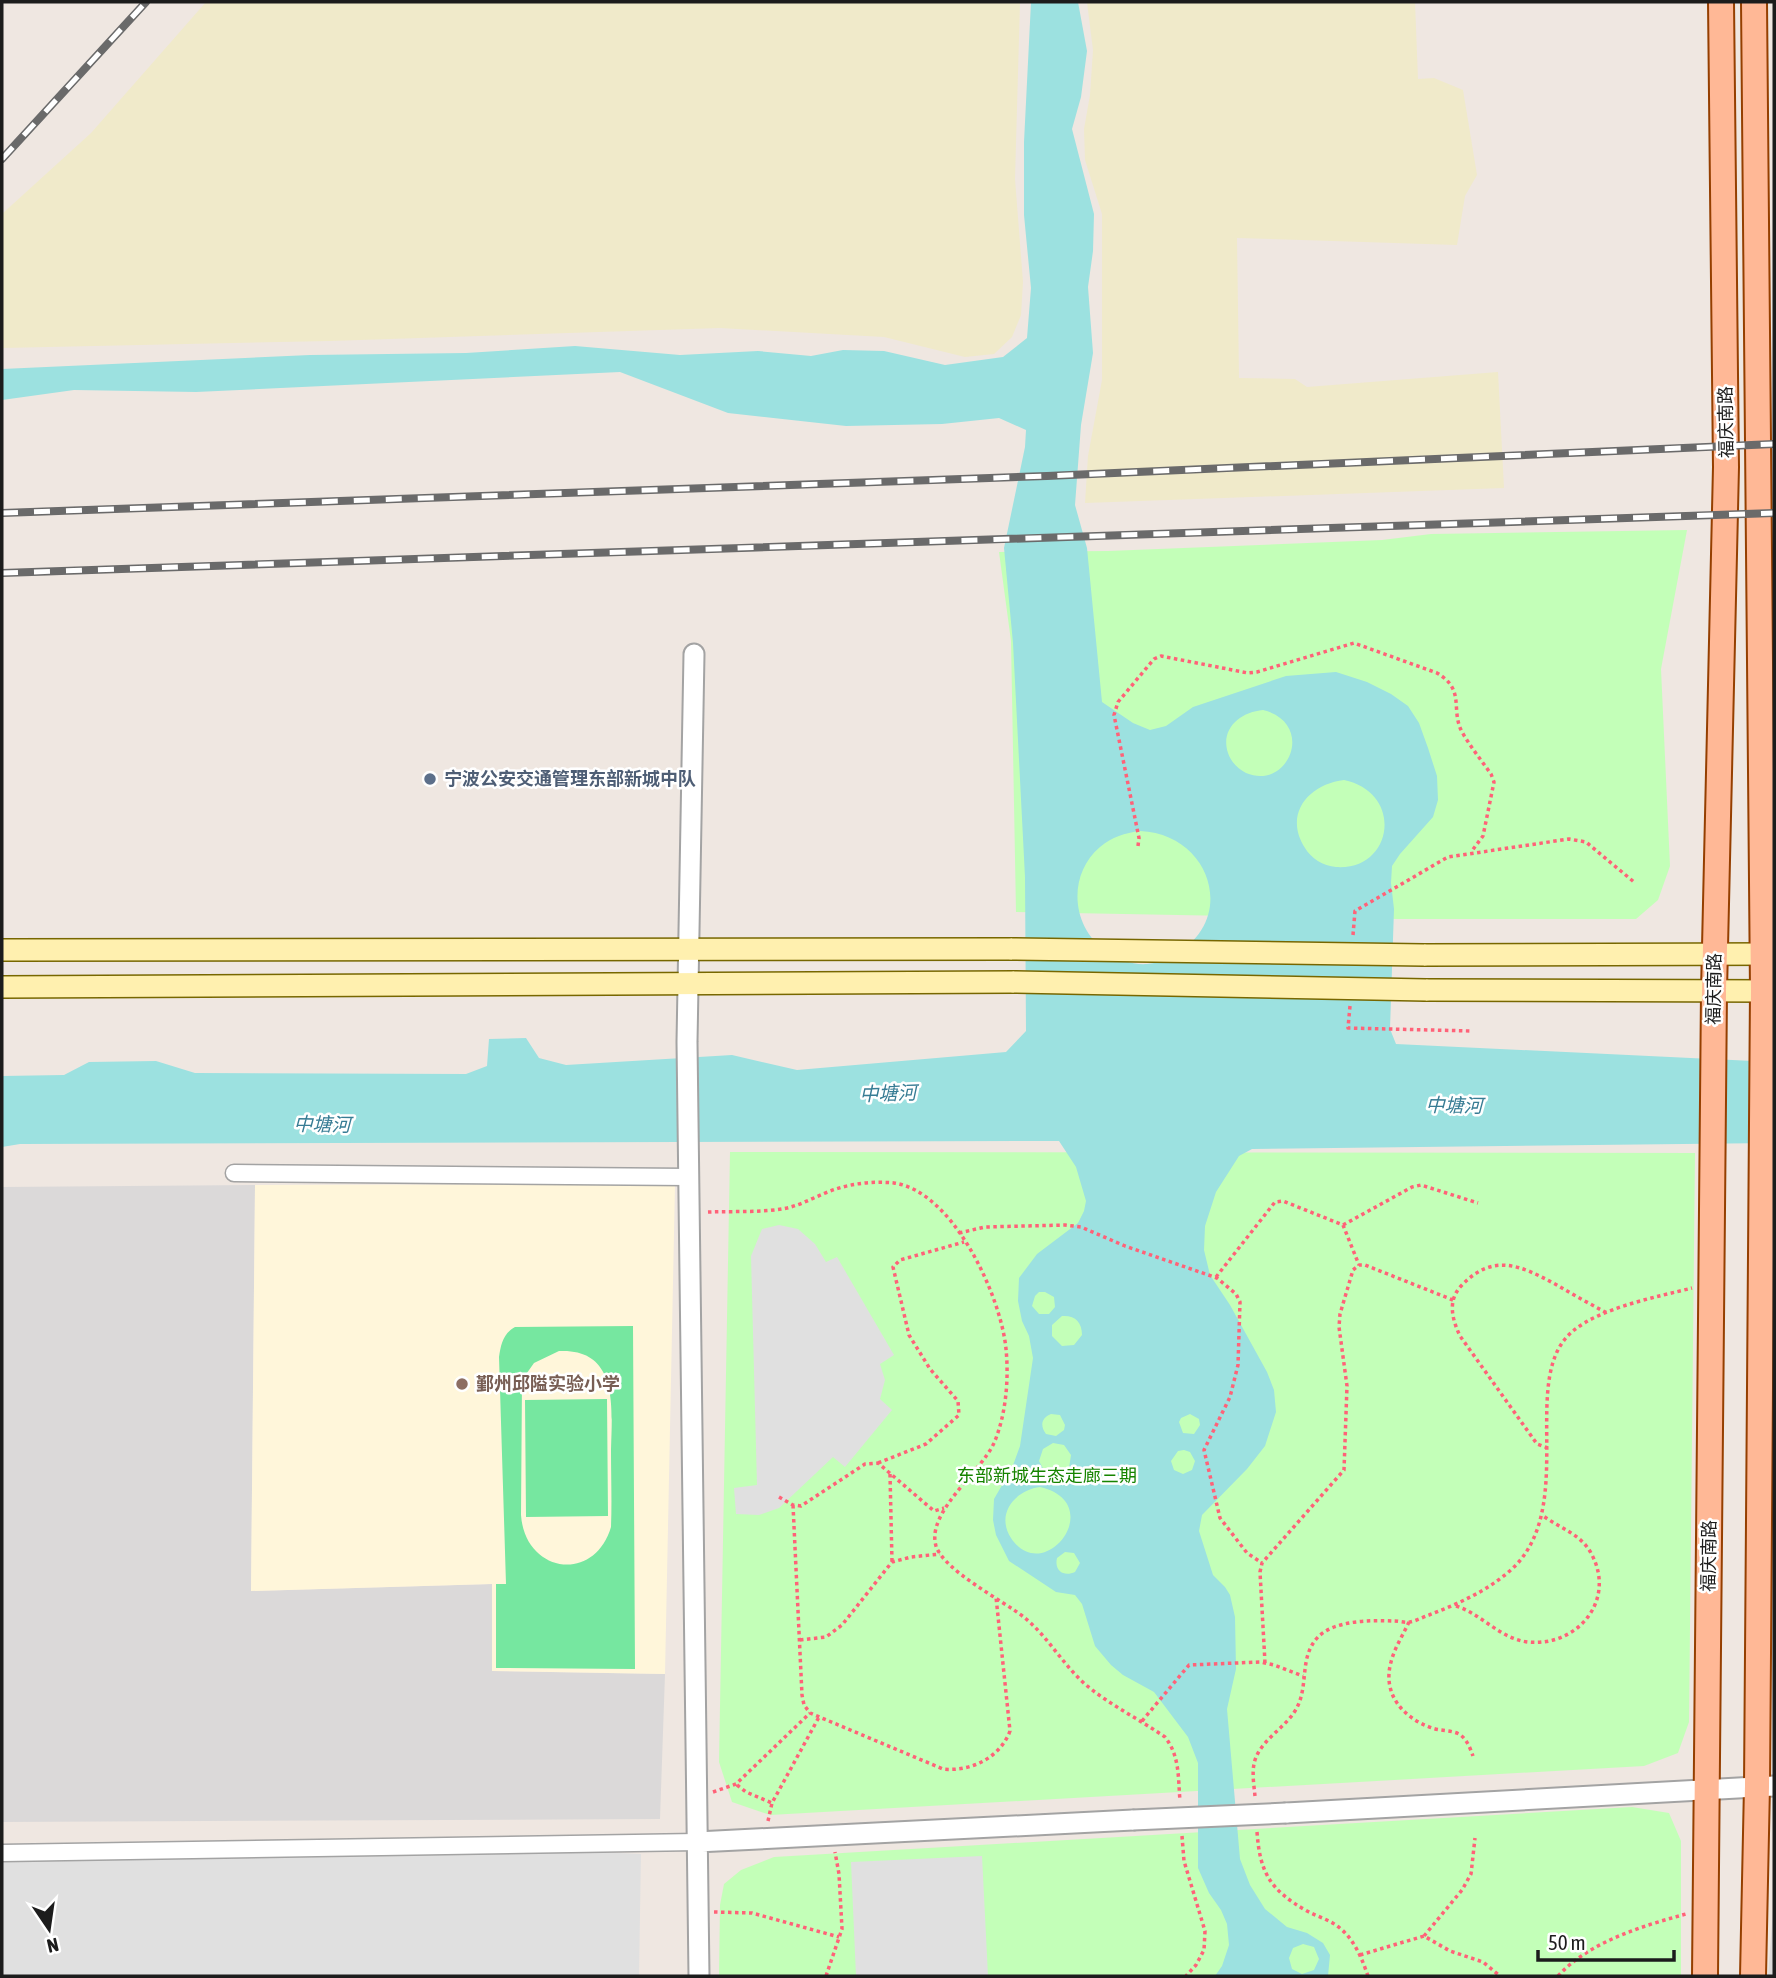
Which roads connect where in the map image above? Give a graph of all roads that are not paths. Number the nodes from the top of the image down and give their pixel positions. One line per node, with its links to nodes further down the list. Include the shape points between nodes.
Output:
1 (1721, 2): 6 (main road, 福庆南路, via 1726,467)
2 (1754, 2): 7 (main road, 福庆南路)
3 (694, 654): 4 (street)
4 (687, 949): 5 (main road); 6 (main road, bridge); 8 (street)
5 (2, 950)
6 (1715, 954): 7 (main road); 10 (main road, 福庆南路)
7 (1769, 954): 11 (main road, 福庆南路)
8 (687, 984): 9 (main road); 10 (main road, bridge, via 1014,982); 13 (street)
9 (2, 987)
10 (1714, 991): 11 (main road); 15 (main road, 福庆南路)
11 (1769, 991): 14 (main road, 福庆南路, via 1762,1157)
12 (234, 1173): 13 (street)
13 (688, 1174): 16 (street)
14 (1765, 1786): 15 (street); 20 (main road, 福庆南路)
15 (1706, 1790): 16 (street, bridge); 19 (main road, 福庆南路)
16 (696, 1842): 17 (street); 18 (street)
17 (2, 1853)
18 (699, 1976)
19 (1705, 1976)
20 (1752, 1976)

